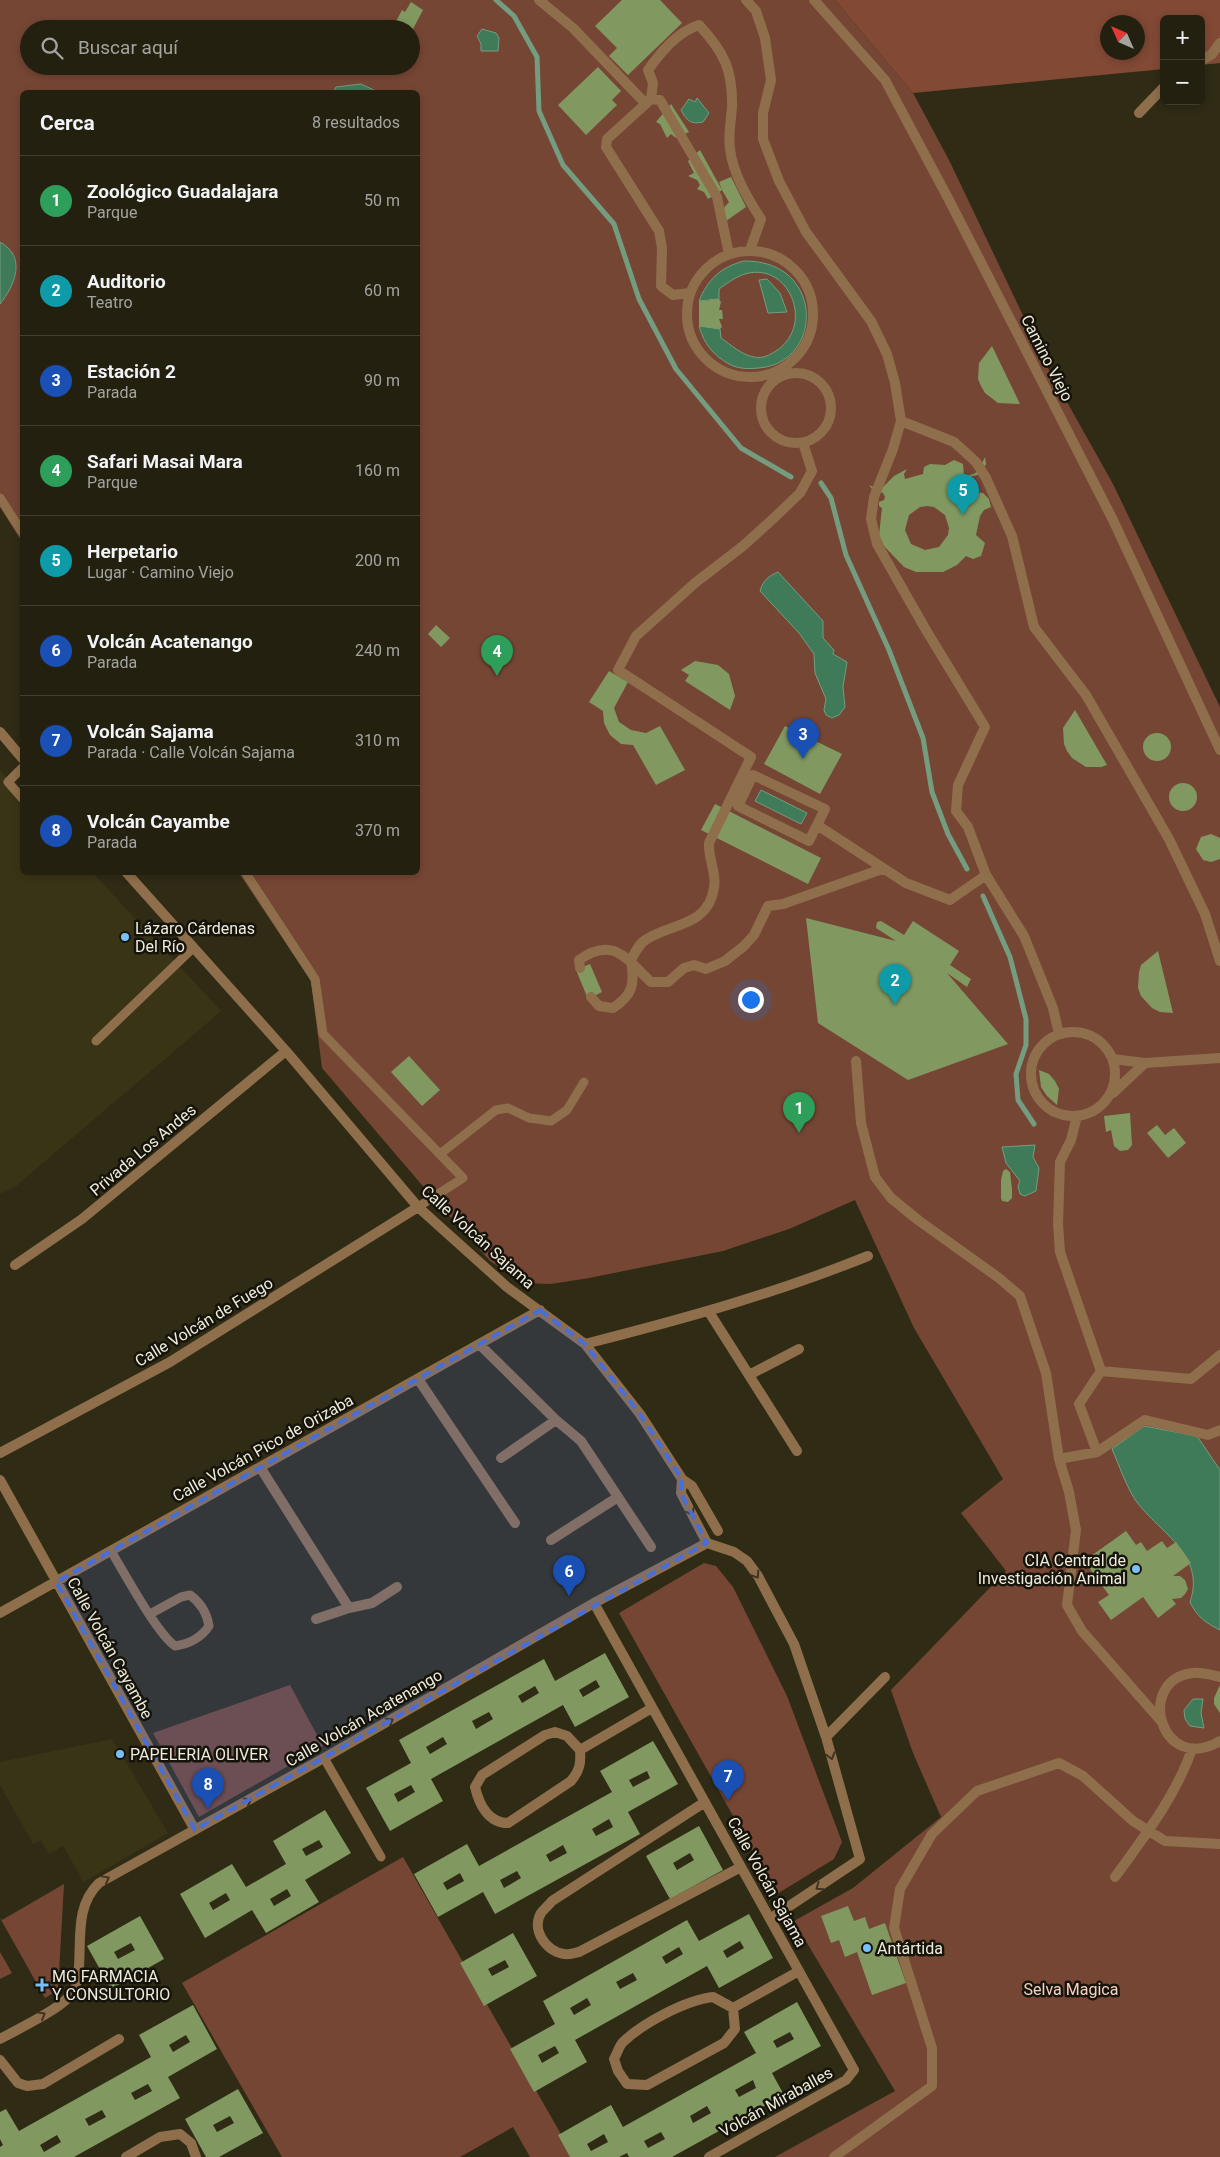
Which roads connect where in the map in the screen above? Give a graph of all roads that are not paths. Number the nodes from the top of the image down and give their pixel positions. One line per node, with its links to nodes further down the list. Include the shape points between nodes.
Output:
1 (539, 0): 7 (street)
2 (746, 0): 13 (street, via 756,11 765,38 771,80 763,114 763,139 779,181 806,232 871,321 895,383)
3 (814, 0): 18 (street, Camino Viejo, via 890,89 1113,520)
4 (1220, 43): 5 (street)
5 (1205, 58)
6 (1160, 91): 8 (street)
7 (649, 101): 9 (street, via 653,82 648,70 673,40 699,25 715,42 731,74 730,151 748,200 761,219); 10 (street, via 660,100 717,197); 11 (street, via 606,139 606,147 659,231 661,286 673,295)
8 (1138, 113)
9 (750, 250): 10 (street); 12 (street, via 775,255 787,262 804,281 812,302 812,325 805,346)
10 (730, 254): 11 (street, via 707,267 696,279)
11 (690, 293): 12 (street, via 686,321 690,338 701,356 716,368 735,376 749,378)
12 (778, 374): 14 (street, via 761,403 765,426 783,441); 14 (street, via 804,374 815,378 830,397 829,419 824,429 817,437)
13 (901, 421): 25 (street, via 874,497 871,519 877,544 985,728 958,785 956,811 968,827); 30 (street, via 954,442 976,462 986,478 1012,536 1034,627 1086,695 1169,839 1205,914)
14 (804, 442): 21 (street, via 812,471 800,493 636,636 618,670 751,757)
15 (0, 498): 16 (lane)
16 (20, 529)
17 (0, 732): 19 (street)
18 (1220, 750)
19 (20, 756)
20 (20, 770): 22 (lane, via 8,782)
21 (742, 788): 23 (street, via 738,806 809,841); 23 (street, via 754,774 825,810); 29 (street, via 709,843 708,854 716,878 707,907 682,925 645,939)
22 (20, 796)
23 (816, 825): 24 (street)
24 (882, 868): 25 (street, via 906,883 950,900); 29 (street, via 783,904 768,906 744,946 725,961 706,969 694,965 684,968 668,982 652,982)
25 (986, 874): 33 (street, via 1024,936 1053,1008)
26 (129, 875): 28 (street, Calle Volcán Sajama)
27 (247, 875): 43 (lane, via 315,979 323,1034)
28 (193, 948): 34 (lane); 35 (street, Calle Volcán Sajama)
29 (631, 960): 31 (street, via 617,951 591,951 579,960); 32 (street, via 634,976 626,1000 613,1008 599,1006)
30 (1220, 961)
31 (580, 968)
32 (591, 997)
33 (1059, 1034): 36 (street, via 1085,1033 1106,1047); 42 (street, via 1038,1051 1032,1063 1032,1083 1040,1101 1051,1110)
34 (96, 1041)
35 (286, 1051): 44 (street, Calle Volcán Sajama); 46 (street, Privada Los Andes, via 82,1219)
36 (1113, 1058): 39 (street); 41 (street, via 1115,1078)
37 (1220, 1058): 39 (street)
38 (856, 1061): 62 (street, via 860,1123 875,1177 891,1198 911,1215 1020,1296 1046,1373)
39 (1145, 1062): 41 (street)
40 (584, 1082): 43 (lane, via 567,1110 550,1121 529,1118 508,1108 496,1110)
41 (1109, 1096): 42 (street, via 1090,1113)
42 (1077, 1116): 53 (street, via 1071,1140 1060,1162 1060,1252)
43 (440, 1154): 44 (lane, via 463,1178)
44 (418, 1208): 47 (street, Calle Volcán Sajama, via 507,1286); 60 (street, Calle Volcán de Fuego, via 170,1362)
45 (868, 1256): 48 (street, via 806,1281)
46 (15, 1265)
47 (540, 1310): 49 (street, Calle Volcán Pico de Orizaba); 50 (street, Calle Volcán Sajama)
48 (709, 1312): 50 (street); 54 (street)
49 (479, 1344): 55 (street, Calle Volcán Pico de Orizaba); 56 (street)
50 (585, 1344): 64 (street, Calle Volcán Sajama, via 640,1414)
51 (799, 1349): 54 (street)
52 (1220, 1355): 53 (street, via 1191,1379)
53 (1101, 1371): 59 (street, via 1079,1404)
54 (749, 1375): 58 (street)
55 (418, 1379): 63 (street, Calle Volcán Pico de Orizaba); 67 (street)
56 (556, 1420): 61 (street); 66 (street, via 581,1441)
57 (1220, 1430): 59 (street, via 1208,1435 1145,1420)
58 (797, 1451)
59 (1097, 1452): 62 (street)
60 (0, 1453)
61 (502, 1458)
62 (1059, 1458): 83 (street, via 1076,1530 1067,1606 1088,1639)
63 (260, 1467): 72 (street, Calle Volcán Pico de Orizaba); 76 (street)
64 (682, 1479): 68 (street, via 692,1486); 70 (street, Calle Volcán Sajama, one-way to 70, via 681,1493)
65 (0, 1480): 73 (street, Calle Volcán Cayambe)
66 (618, 1497): 69 (street); 71 (street)
67 (515, 1522)
68 (718, 1531)
69 (551, 1540)
70 (708, 1543): 75 (street, Calle Volcán Acatenango); 84 (street, one-way to 84, via 734,1552 758,1576 794,1644)
71 (651, 1547)
72 (111, 1551): 73 (street, Calle Volcán Pico de Orizaba); 78 (lane)
73 (56, 1582): 77 (street, Calle Volcán Pico de Orizaba); 90 (street, Calle Volcán Cayambe)
74 (397, 1587): 76 (street, via 372,1603)
75 (594, 1603): 82 (street, Calle Volcán Sajama); 88 (street, Calle Volcán Acatenango, one-way to 75)
76 (350, 1608): 79 (street)
77 (0, 1613)
78 (150, 1614): 78 (lane, via 167,1640 175,1646 184,1645 203,1634 209,1626 208,1616 190,1595)
79 (316, 1619)
80 (1220, 1677): 83 (street, via 1193,1673 1179,1678 1163,1695 1159,1712)
81 (885, 1678): 84 (street)
82 (652, 1708): 87 (street); 89 (street, Calle Volcán Sajama)
83 (1161, 1721): 86 (street, via 1172,1739)
84 (826, 1737): 96 (street, one-way to 96, via 860,1860)
85 (1220, 1741): 86 (street, via 1206,1748)
86 (1192, 1749): 91 (street, via 1185,1770)
87 (580, 1750): 87 (street, via 581,1764 571,1781 508,1823 491,1818 478,1802 475,1787 482,1774 545,1735 555,1732 567,1736)
88 (324, 1758): 90 (street, Calle Volcán Acatenango, one-way to 88); 93 (lane)
89 (705, 1802): 94 (street, Calle Volcán Sajama); 94 (street, via 552,1902 541,1914 540,1938 551,1950 565,1955 579,1952)
90 (195, 1830): 100 (street, Calle Volcán Acatenango, one-way to 90, via 65,2001 74,1991 78,1980 82,1911 91,1890)
91 (1148, 1831): 92 (street, via 1165,1841); 95 (street); 106 (street, via 1082,1776 1059,1763 977,1791 932,1834 900,1889 894,1928 932,2048 932,2086)
92 (1220, 1844)
93 (382, 1857)
94 (741, 1867): 96 (street, Calle Volcán Sajama)
95 (1114, 1877)
96 (770, 1920): 97 (street, Calle Volcán Sajama)
97 (799, 1971): 98 (street); 102 (street, Calle Volcán Sajama)
98 (733, 2008): 98 (street, via 713,1997 696,1999 652,2022 622,2043 614,2059 618,2071 627,2084 647,2085 655,2081 724,2043 735,2029)
99 (119, 2039): 101 (street, via 43,2084 27,2086 18,2083)
100 (0, 2040)
101 (0, 2060)
102 (854, 2070): 105 (street, Volcán Miraballes, via 846,2080)
103 (126, 2157): 104 (street, via 160,2137 180,2134 191,2144)
104 (196, 2157)
105 (709, 2157)
106 (834, 2157)

